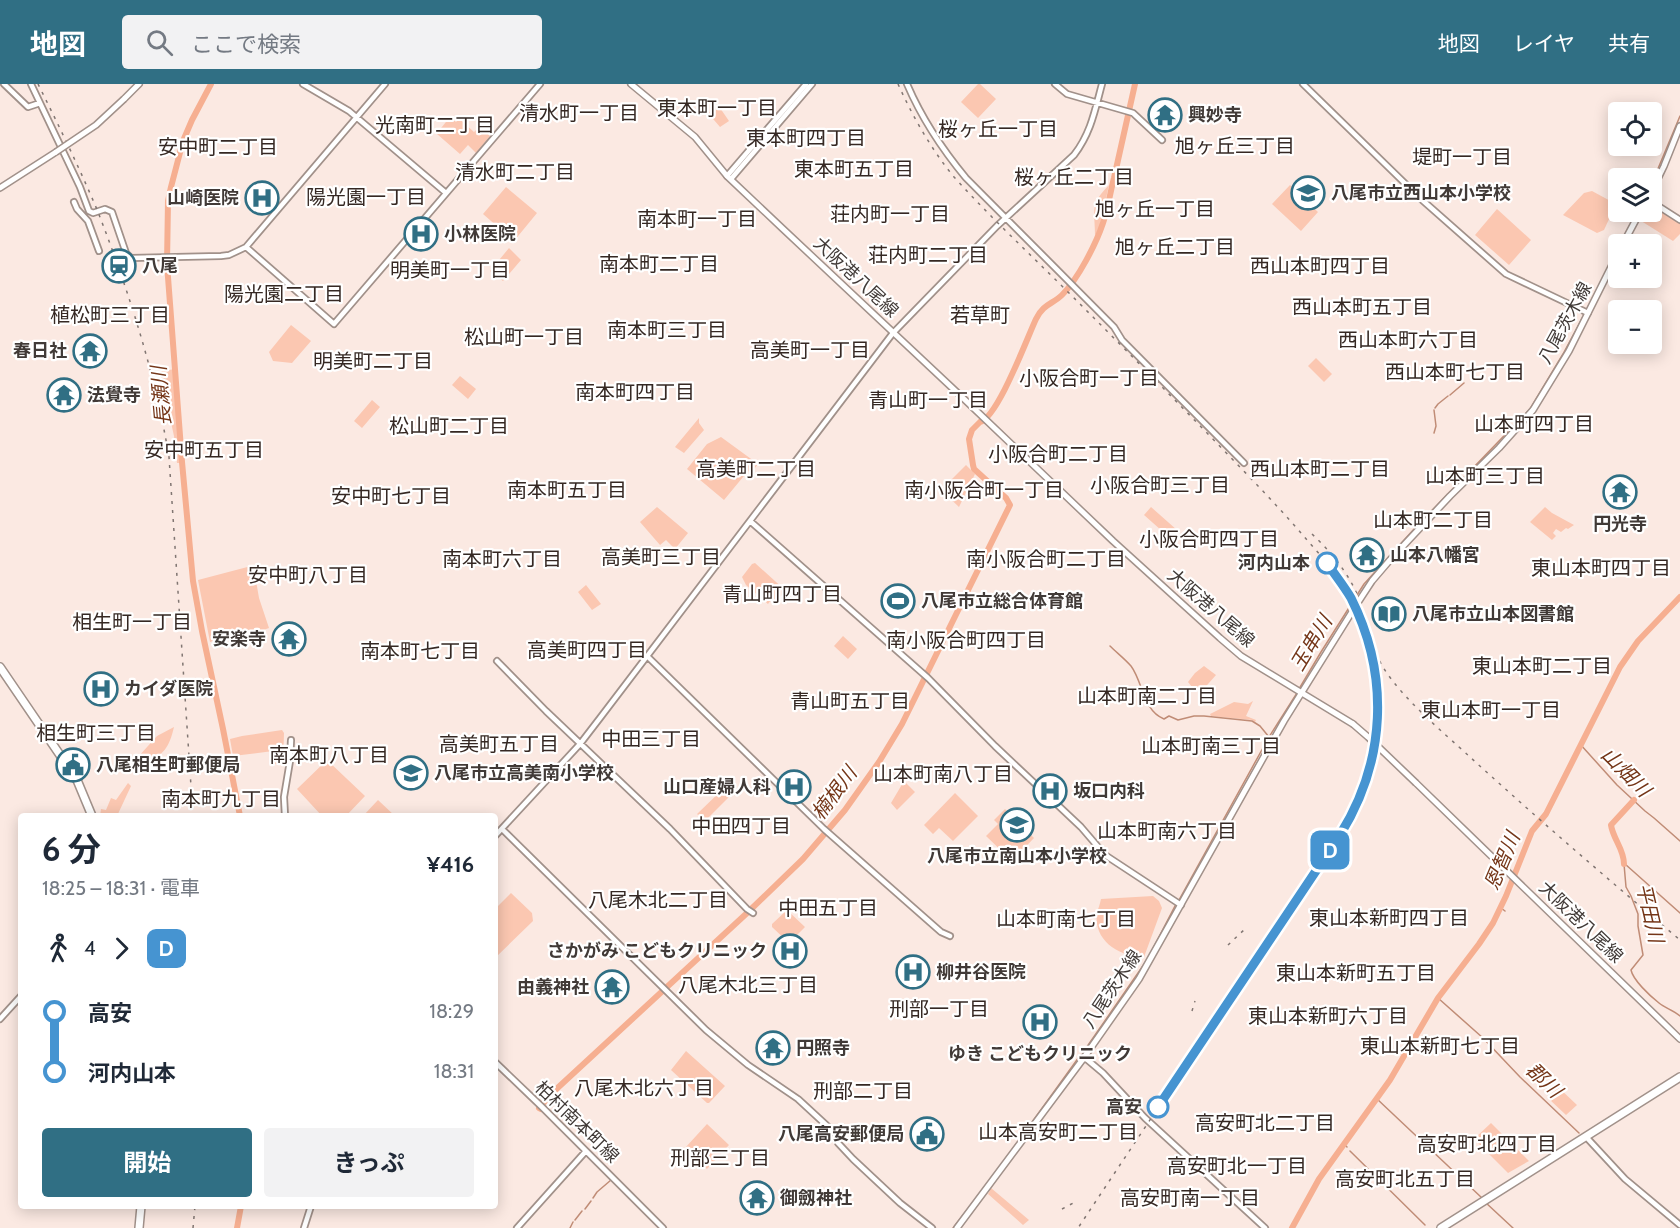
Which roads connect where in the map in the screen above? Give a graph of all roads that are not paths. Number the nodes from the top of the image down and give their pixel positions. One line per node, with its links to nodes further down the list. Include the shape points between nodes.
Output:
1 (4, 84): 14 (street, via 28,107)
2 (31, 84): 14 (street)
3 (139, 84): 21 (main road, bridge, via 96,125)
4 (303, 84): 16 (street)
5 (385, 84): 16 (street)
6 (540, 84): 22 (street)
7 (631, 84): 20 (main road, 大阪港八尾線, via 695,137)
8 (806, 84): 20 (street)
9 (812, 84): 20 (street)
10 (907, 84): 25 (street, via 950,158)
11 (1055, 84): 15 (street, via 1067,94)
12 (1102, 84): 15 (street)
13 (1303, 84): 30 (street, via 1421,199 1506,274)
14 (40, 103): 27 (street, via 87,209 93,213 105,209 112,212 131,258 221,256)
15 (1098, 103): 18 (street, via 1133,113); 25 (street, via 1080,147)
16 (357, 117): 22 (street); 27 (street)
17 (1680, 126): 19 (main road)
18 (1162, 140)
19 (1662, 170)
20 (729, 177): 31 (main road, 大阪港八尾線)
21 (0, 188)
22 (446, 193): 27 (street, via 334,324)
23 (74, 202): 28 (street, via 88,221)
24 (1662, 208): 26 (street)
25 (1005, 218): 31 (street); 32 (street)
26 (1680, 220)
27 (246, 247)
28 (99, 251)
29 (1608, 271): 30 (main road, 八尾茨木線)
30 (1586, 312): 37 (main road, 八尾茨木線, via 1569,351 1533,410 1372,581)
31 (893, 333): 33 (street); 37 (main road, 大阪港八尾線, via 1220,638 1241,656)
32 (1244, 463)
33 (750, 521): 34 (street); 44 (street, via 928,678 1106,855)
34 (647, 656): 39 (street); 46 (street, via 827,832)
35 (497, 661): 39 (street)
36 (0, 667): 40 (highway, via 77,780)
37 (1299, 691): 44 (main road, 八尾茨木線); 49 (main road, 大阪港八尾線, bridge, via 1368,737)
38 (291, 740): 41 (street)
39 (580, 744): 42 (street); 45 (street)
40 (91, 813)
41 (285, 813)
42 (502, 829): 43 (street); 63 (street, via 705,1030 798,1099 837,1135 838,1143 853,1159)
43 (498, 833)
44 (1179, 904): 50 (main road, 八尾茨木線, via 1139,979)
45 (753, 913)
46 (950, 936)
47 (18, 999): 48 (street)
48 (0, 1019)
49 (1680, 1039)
50 (1084, 1057): 64 (main road, 八尾茨木線); 65 (street)
51 (498, 1065): 55 (street, 柏村南本町線)
52 (1680, 1077): 53 (highway)
53 (1633, 1107): 54 (highway); 66 (highway)
54 (1588, 1139): 58 (street, via 1625,1179); 67 (highway)
55 (586, 1151): 61 (street); 62 (street, 柏村南本町線)
56 (141, 1209): 59 (highway)
57 (310, 1209): 60 (street)
58 (1680, 1226)
59 (139, 1228)
60 (304, 1228)
61 (518, 1228)
62 (663, 1228)
63 (932, 1228)
64 (957, 1228)
65 (1265, 1228)
66 (1441, 1228)
67 (1449, 1228)

